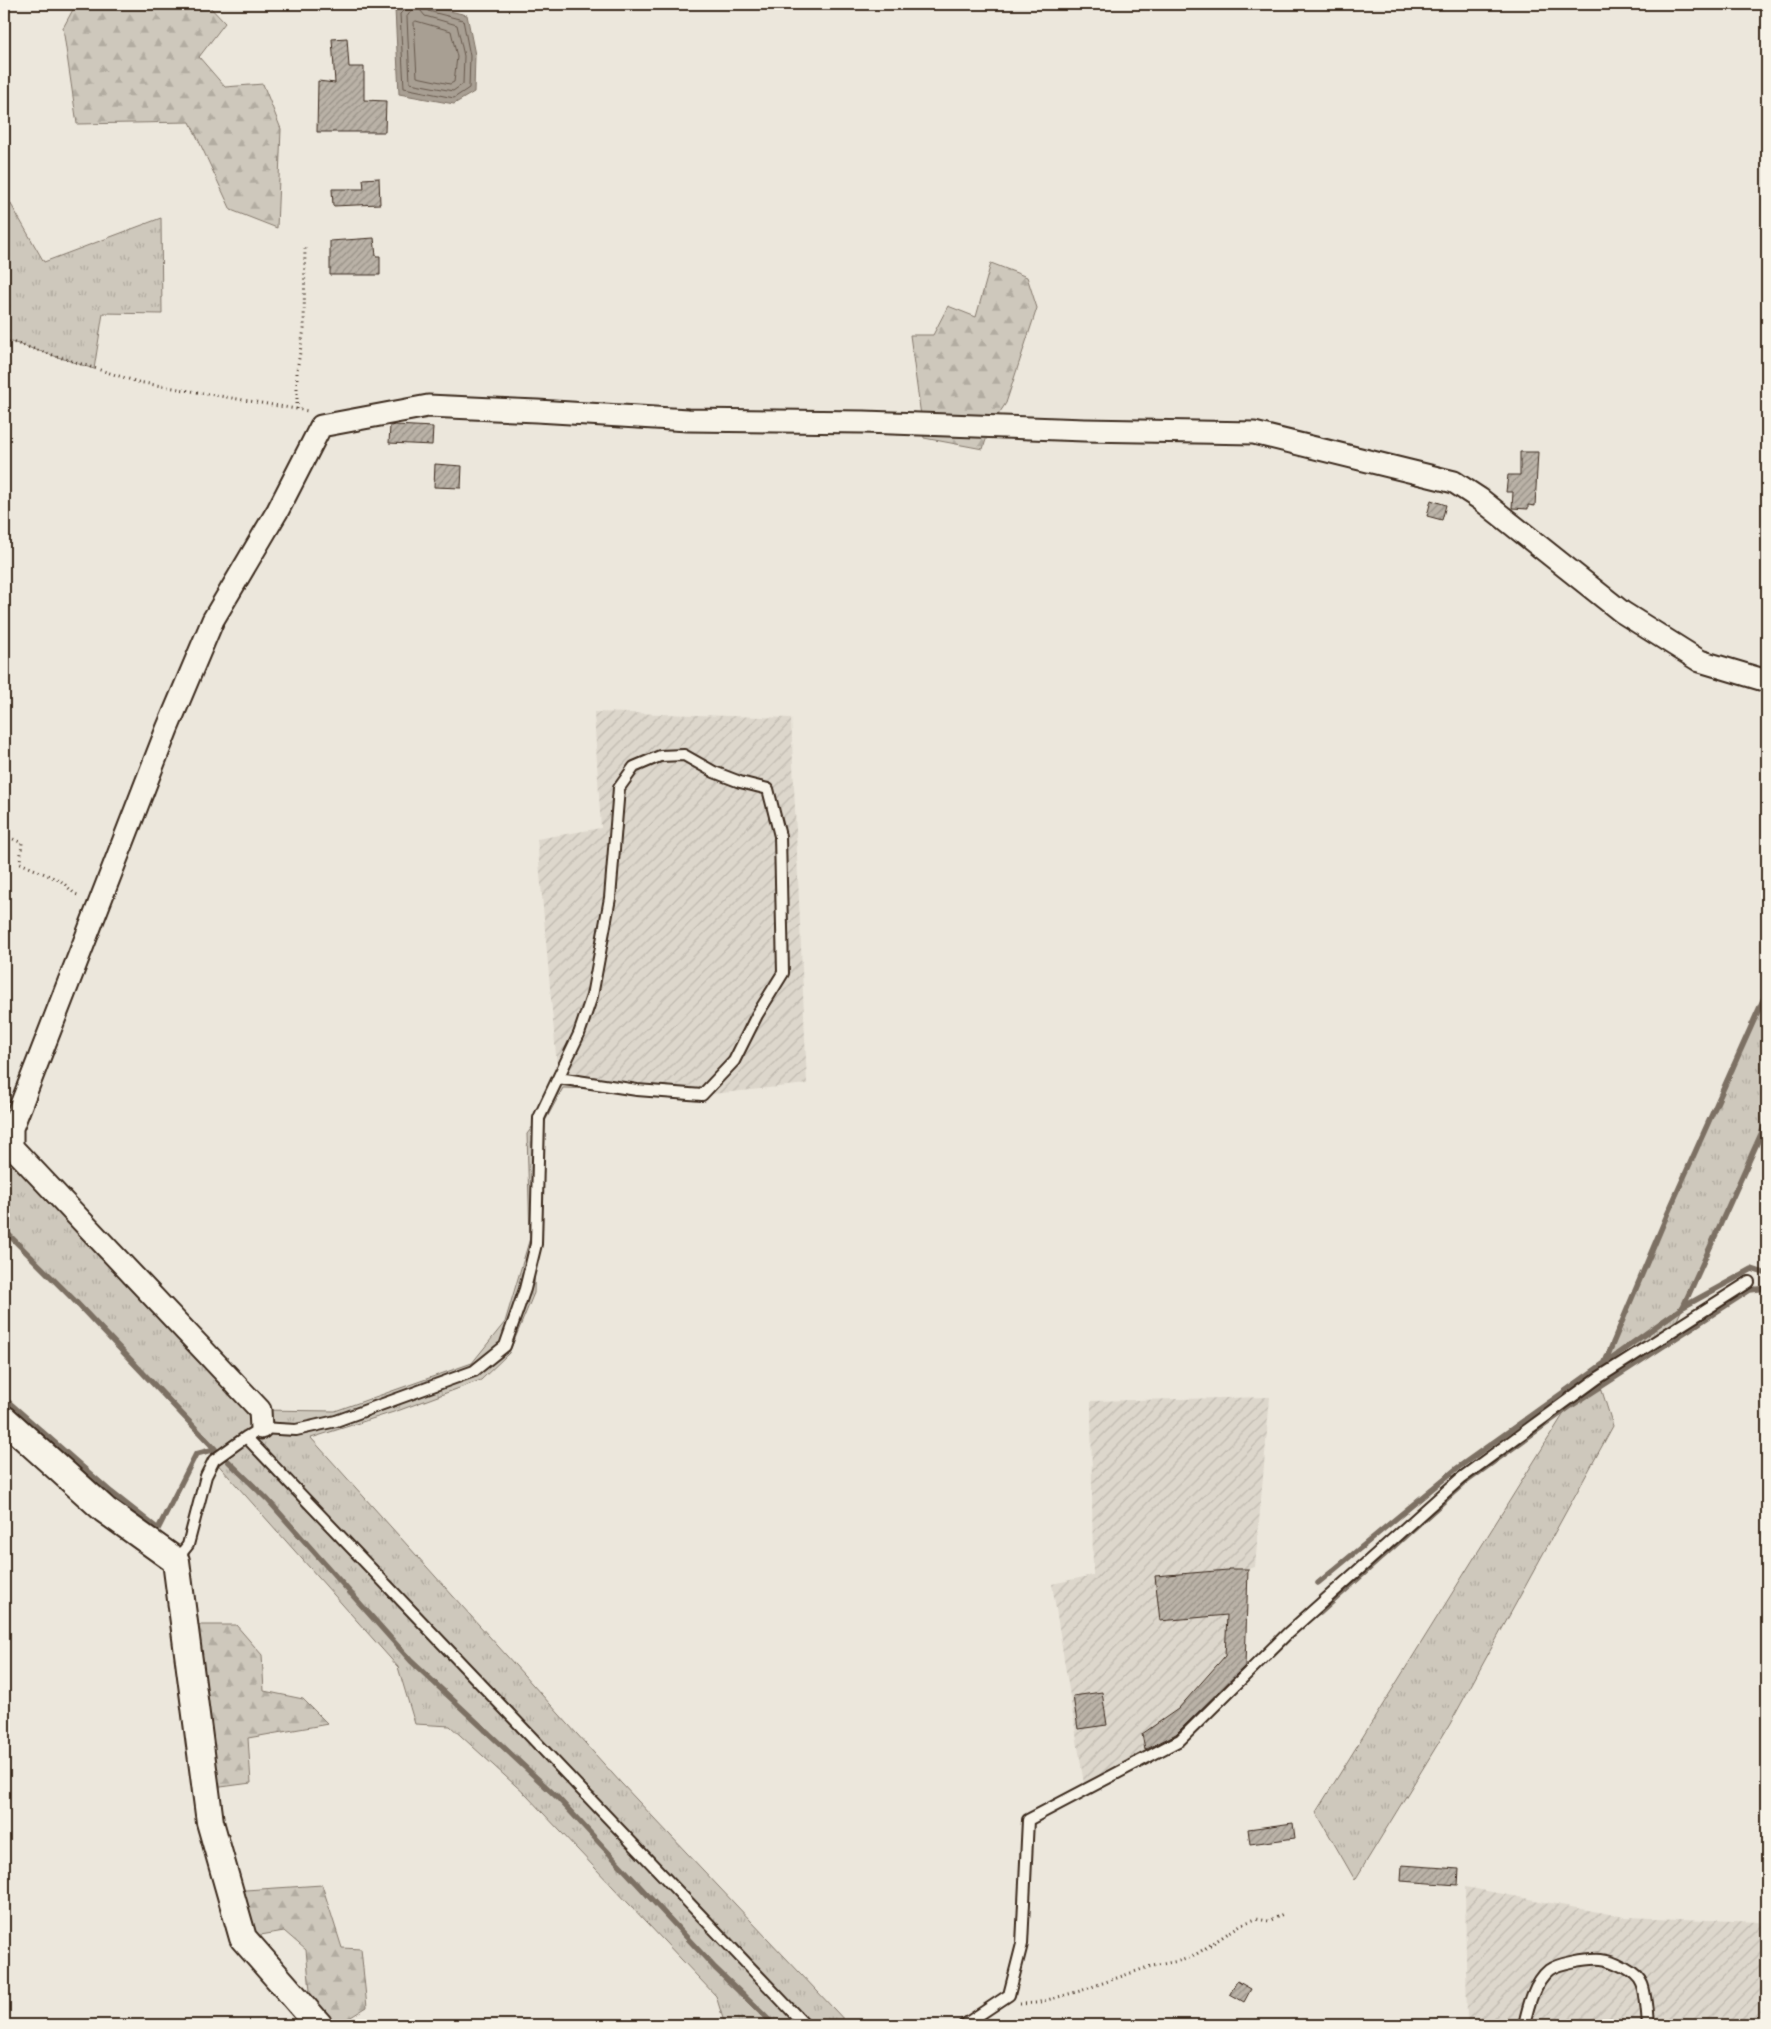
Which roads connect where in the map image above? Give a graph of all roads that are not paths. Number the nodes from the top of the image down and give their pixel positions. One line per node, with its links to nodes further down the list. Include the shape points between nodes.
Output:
1 (1767, 681): 5 (street, via 1700,661 1622,612 1480,498 1454,482 1254,433 688,420 428,406 321,426 278,510 213,620 167,729 12,1128 12,1147 260,1410)
2 (558, 1078): 2 (lane, via 637,1090 702,1095 734,1061 783,973 780,836 768,789 714,772 684,755 660,756 634,767 619,788 610,898 592,996 579,1034); 5 (lane, via 539,1118 536,1244 525,1289 505,1346 474,1371 336,1421 296,1430)
3 (1749, 1282): 9 (lane, via 1598,1378 1460,1479 1288,1633 1180,1740 1028,1820 1022,1944 1009,1995)
4 (4, 1419): 6 (street, via 105,1510)
5 (254, 1433): 6 (lane, via 214,1460 206,1476 188,1545); 8 (lane)
6 (176, 1561): 7 (street, via 210,1822 243,1938)
7 (318, 2025)
8 (805, 2025)
9 (964, 2025)
10 (1524, 2025): 11 (lane, via 1539,1982 1550,1970 1573,1962 1601,1959 1626,1967 1642,1983)
11 (1648, 2025)

